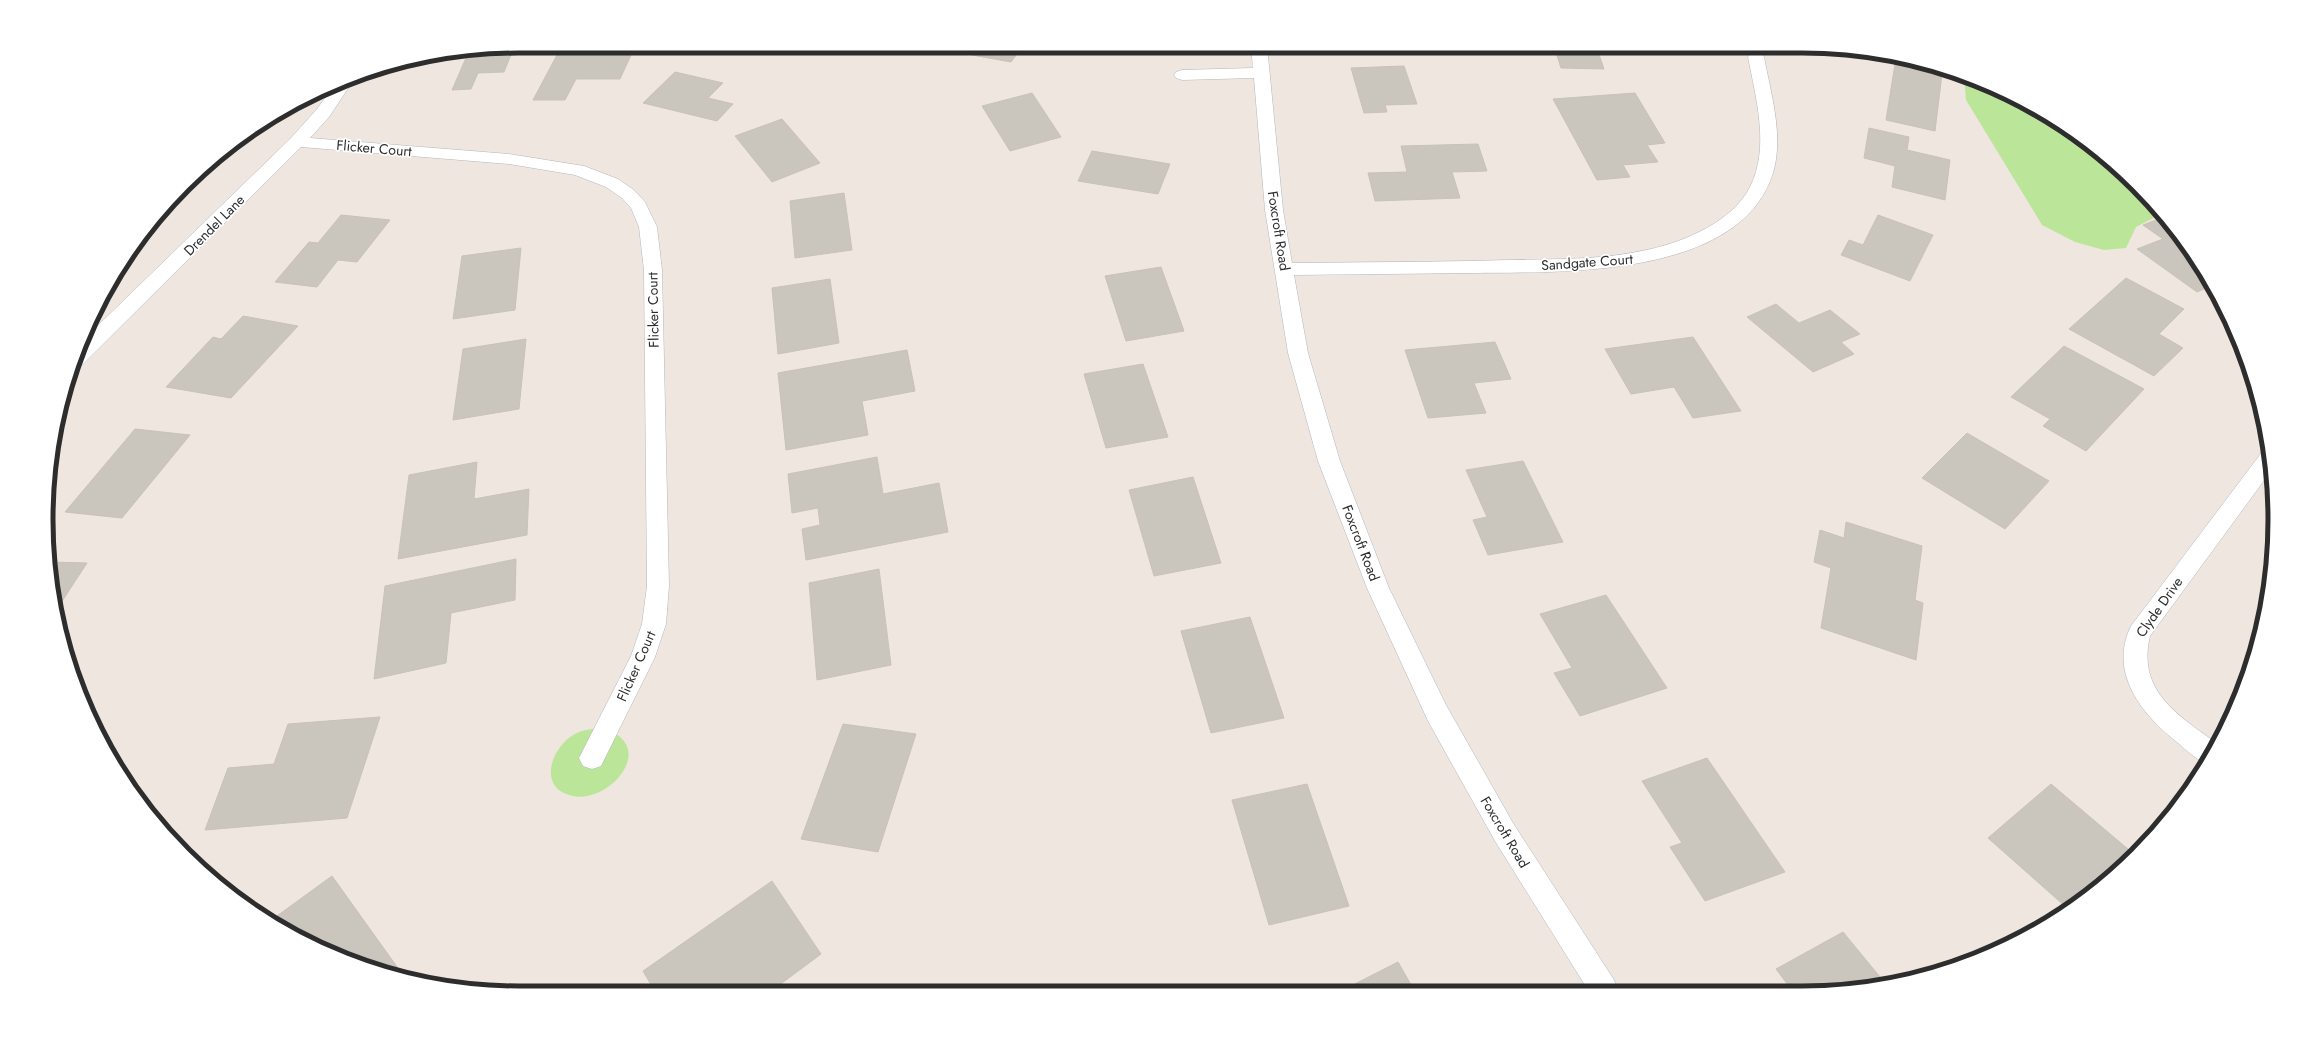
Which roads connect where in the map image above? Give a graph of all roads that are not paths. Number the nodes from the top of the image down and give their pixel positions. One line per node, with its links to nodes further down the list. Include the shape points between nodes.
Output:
1 (1259, 53): 3 (street, Foxcroft Road)
2 (1756, 57): 7 (street, Sandgate Court, via 1767,120 1768,155 1758,187 1735,217 1699,239 1641,258 1605,263)
3 (1260, 73): 4 (street); 7 (street, Foxcroft Road, via 1274,210)
4 (1182, 75)
5 (339, 90): 6 (street, Drendel Lane, via 323,113)
6 (297, 142): 8 (street, Drendel Lane); 11 (street, Flicker Court, via 509,159 578,170 612,183 628,194 639,206 648,227 653,270 658,586 654,624 643,657)
7 (1285, 269): 12 (street, Foxcroft Road, via 1298,353 1325,446 1378,588 1437,713 1504,832)
8 (85, 351)
9 (2265, 464): 10 (street, Clyde Drive, via 2139,633 2133,647 2140,685 2152,706)
10 (2207, 751)
11 (592, 758)
12 (1601, 986)

